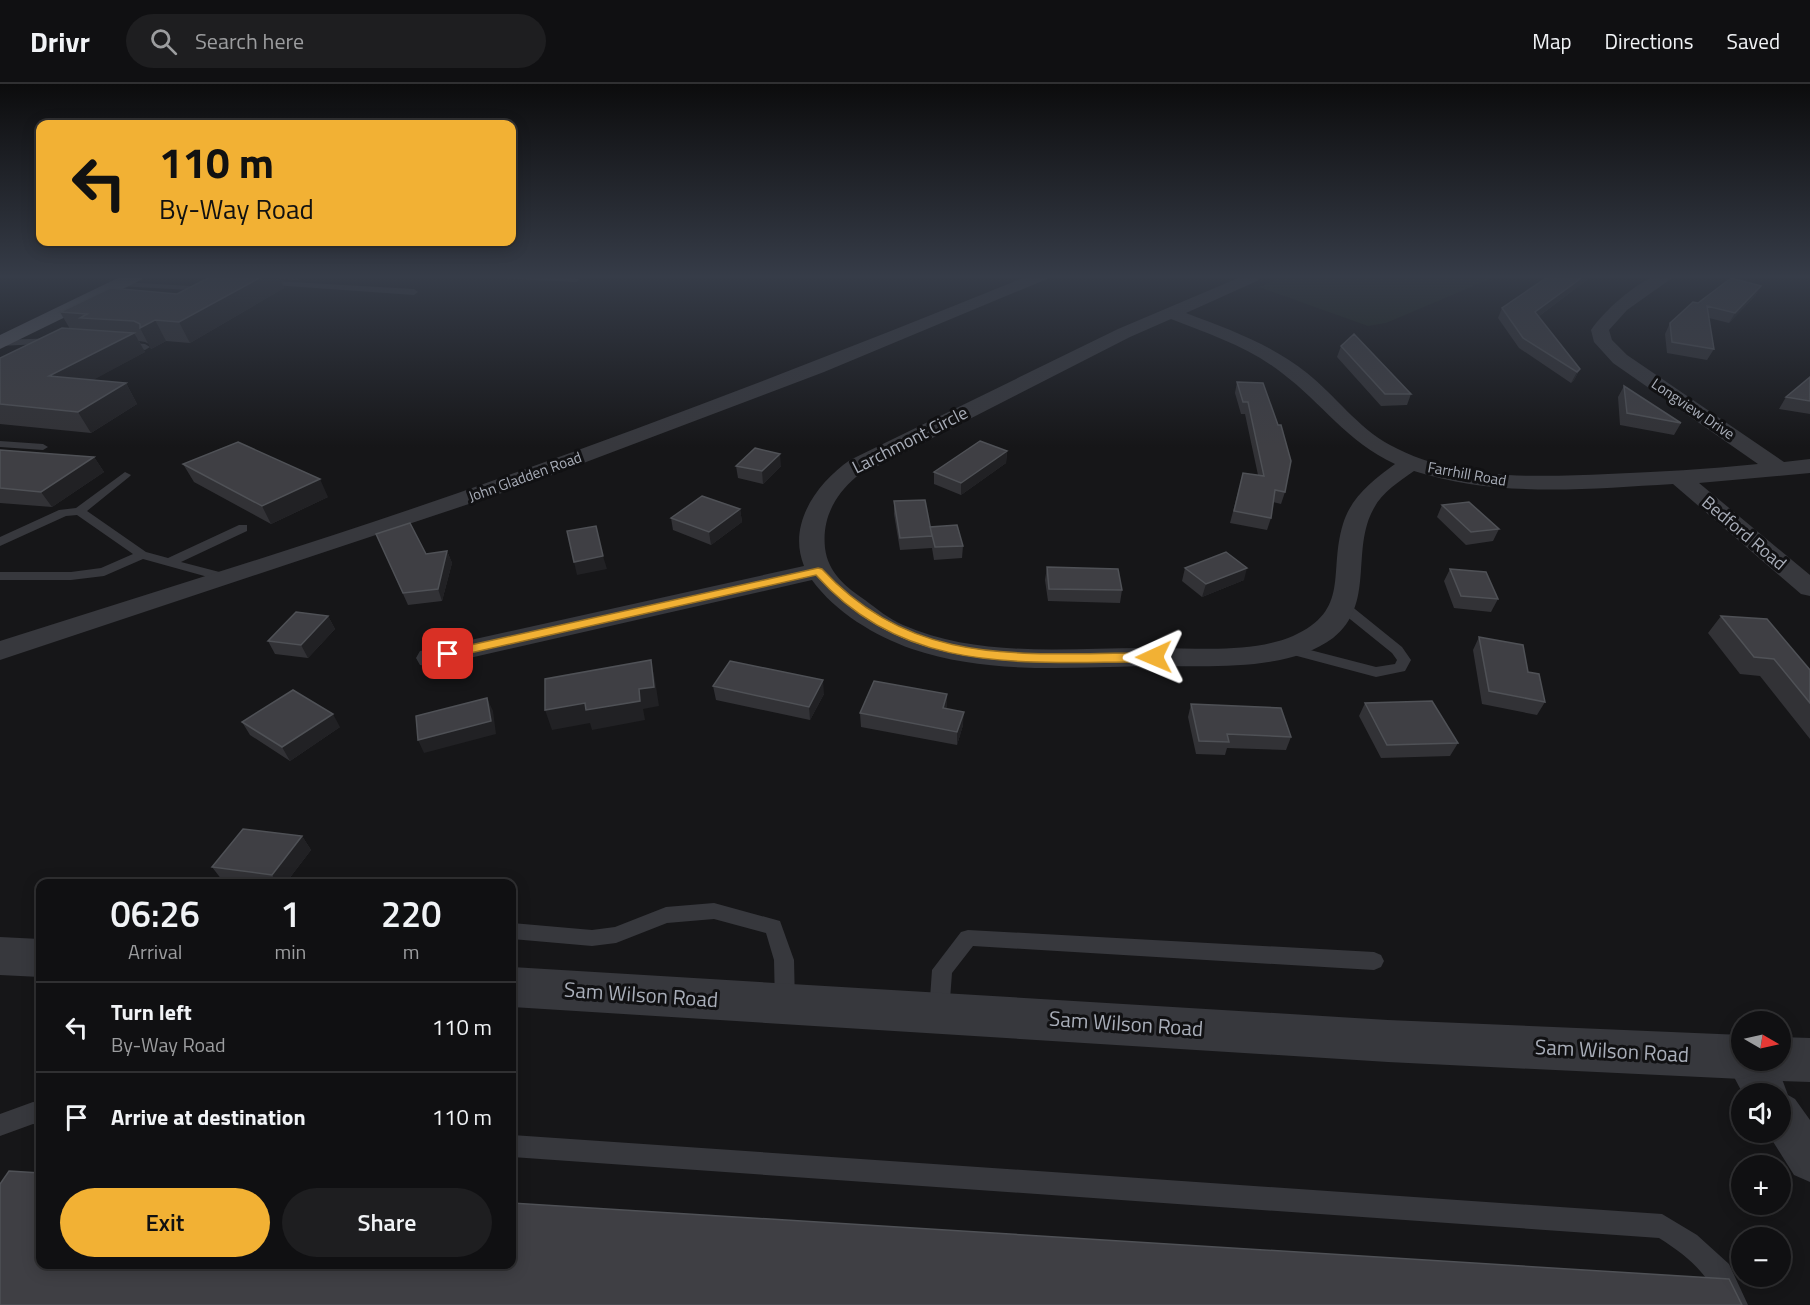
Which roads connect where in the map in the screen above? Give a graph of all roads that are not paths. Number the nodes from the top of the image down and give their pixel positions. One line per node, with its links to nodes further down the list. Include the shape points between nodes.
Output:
1 (900, 333): 23 (street, John Gladden Road, via 594,452)
2 (1125, 333): 21 (street, Larchmont Circle, via 842,475 826,493 812,527 812,552)
3 (1220, 333): 11 (street, Farrhill Road, via 1283,365 1322,396 1364,438)
4 (1601, 333): 13 (street, Longview Drive, via 1609,350)
5 (0, 339): 6 (lane)
6 (69, 342)
7 (112, 345): 8 (lane)
8 (145, 347)
9 (0, 444): 10 (lane)
10 (43, 447)
11 (1411, 463): 15 (street, Farrhill Road, via 1459,476 1511,483); 25 (street, via 1382,484 1361,509 1355,526)
12 (1810, 466): 13 (street, Farrhill Road)
13 (1779, 469): 15 (street, Farrhill Road)
14 (125, 476): 16 (lane)
15 (1679, 478): 24 (street, Bedford Road)
16 (79, 511): 18 (lane, via 63,513); 19 (lane)
17 (243, 528): 20 (lane)
18 (0, 542)
19 (142, 555): 20 (lane); 22 (lane, via 104,572)
20 (170, 562): 23 (lane)
21 (818, 571): 26 (street, via 840,595 893,631 930,645 979,654 1053,658 1223,656); 28 (street)
22 (0, 576)
23 (226, 578): 27 (street, John Gladden Road)
24 (1810, 588)
25 (1345, 608): 26 (street, via 1337,621 1321,633); 26 (lane, via 1397,650 1404,660 1400,668 1377,672)
26 (1287, 649)
27 (0, 651)
28 (430, 658)
29 (516, 931): 34 (lane, via 592,938 616,934 666,915 714,911 773,927 784,960)
30 (0, 956): 31 (street)
31 (36, 958)
32 (1374, 962): 35 (lane, via 968,938 942,970)
33 (516, 987): 34 (street, Sam Wilson Road)
34 (785, 1004): 35 (street, Sam Wilson Road)
35 (939, 1013): 36 (street, Sam Wilson Road, via 1388,1041)
36 (1731, 1057)
37 (1791, 1059): 38 (street)
38 (1810, 1060)
39 (36, 1113): 40 (lane)
40 (0, 1125)
41 (1791, 1130): 43 (street)
42 (516, 1146): 44 (lane, via 1662,1226 1689,1243 1720,1273)
43 (1810, 1159)
44 (1735, 1305)

